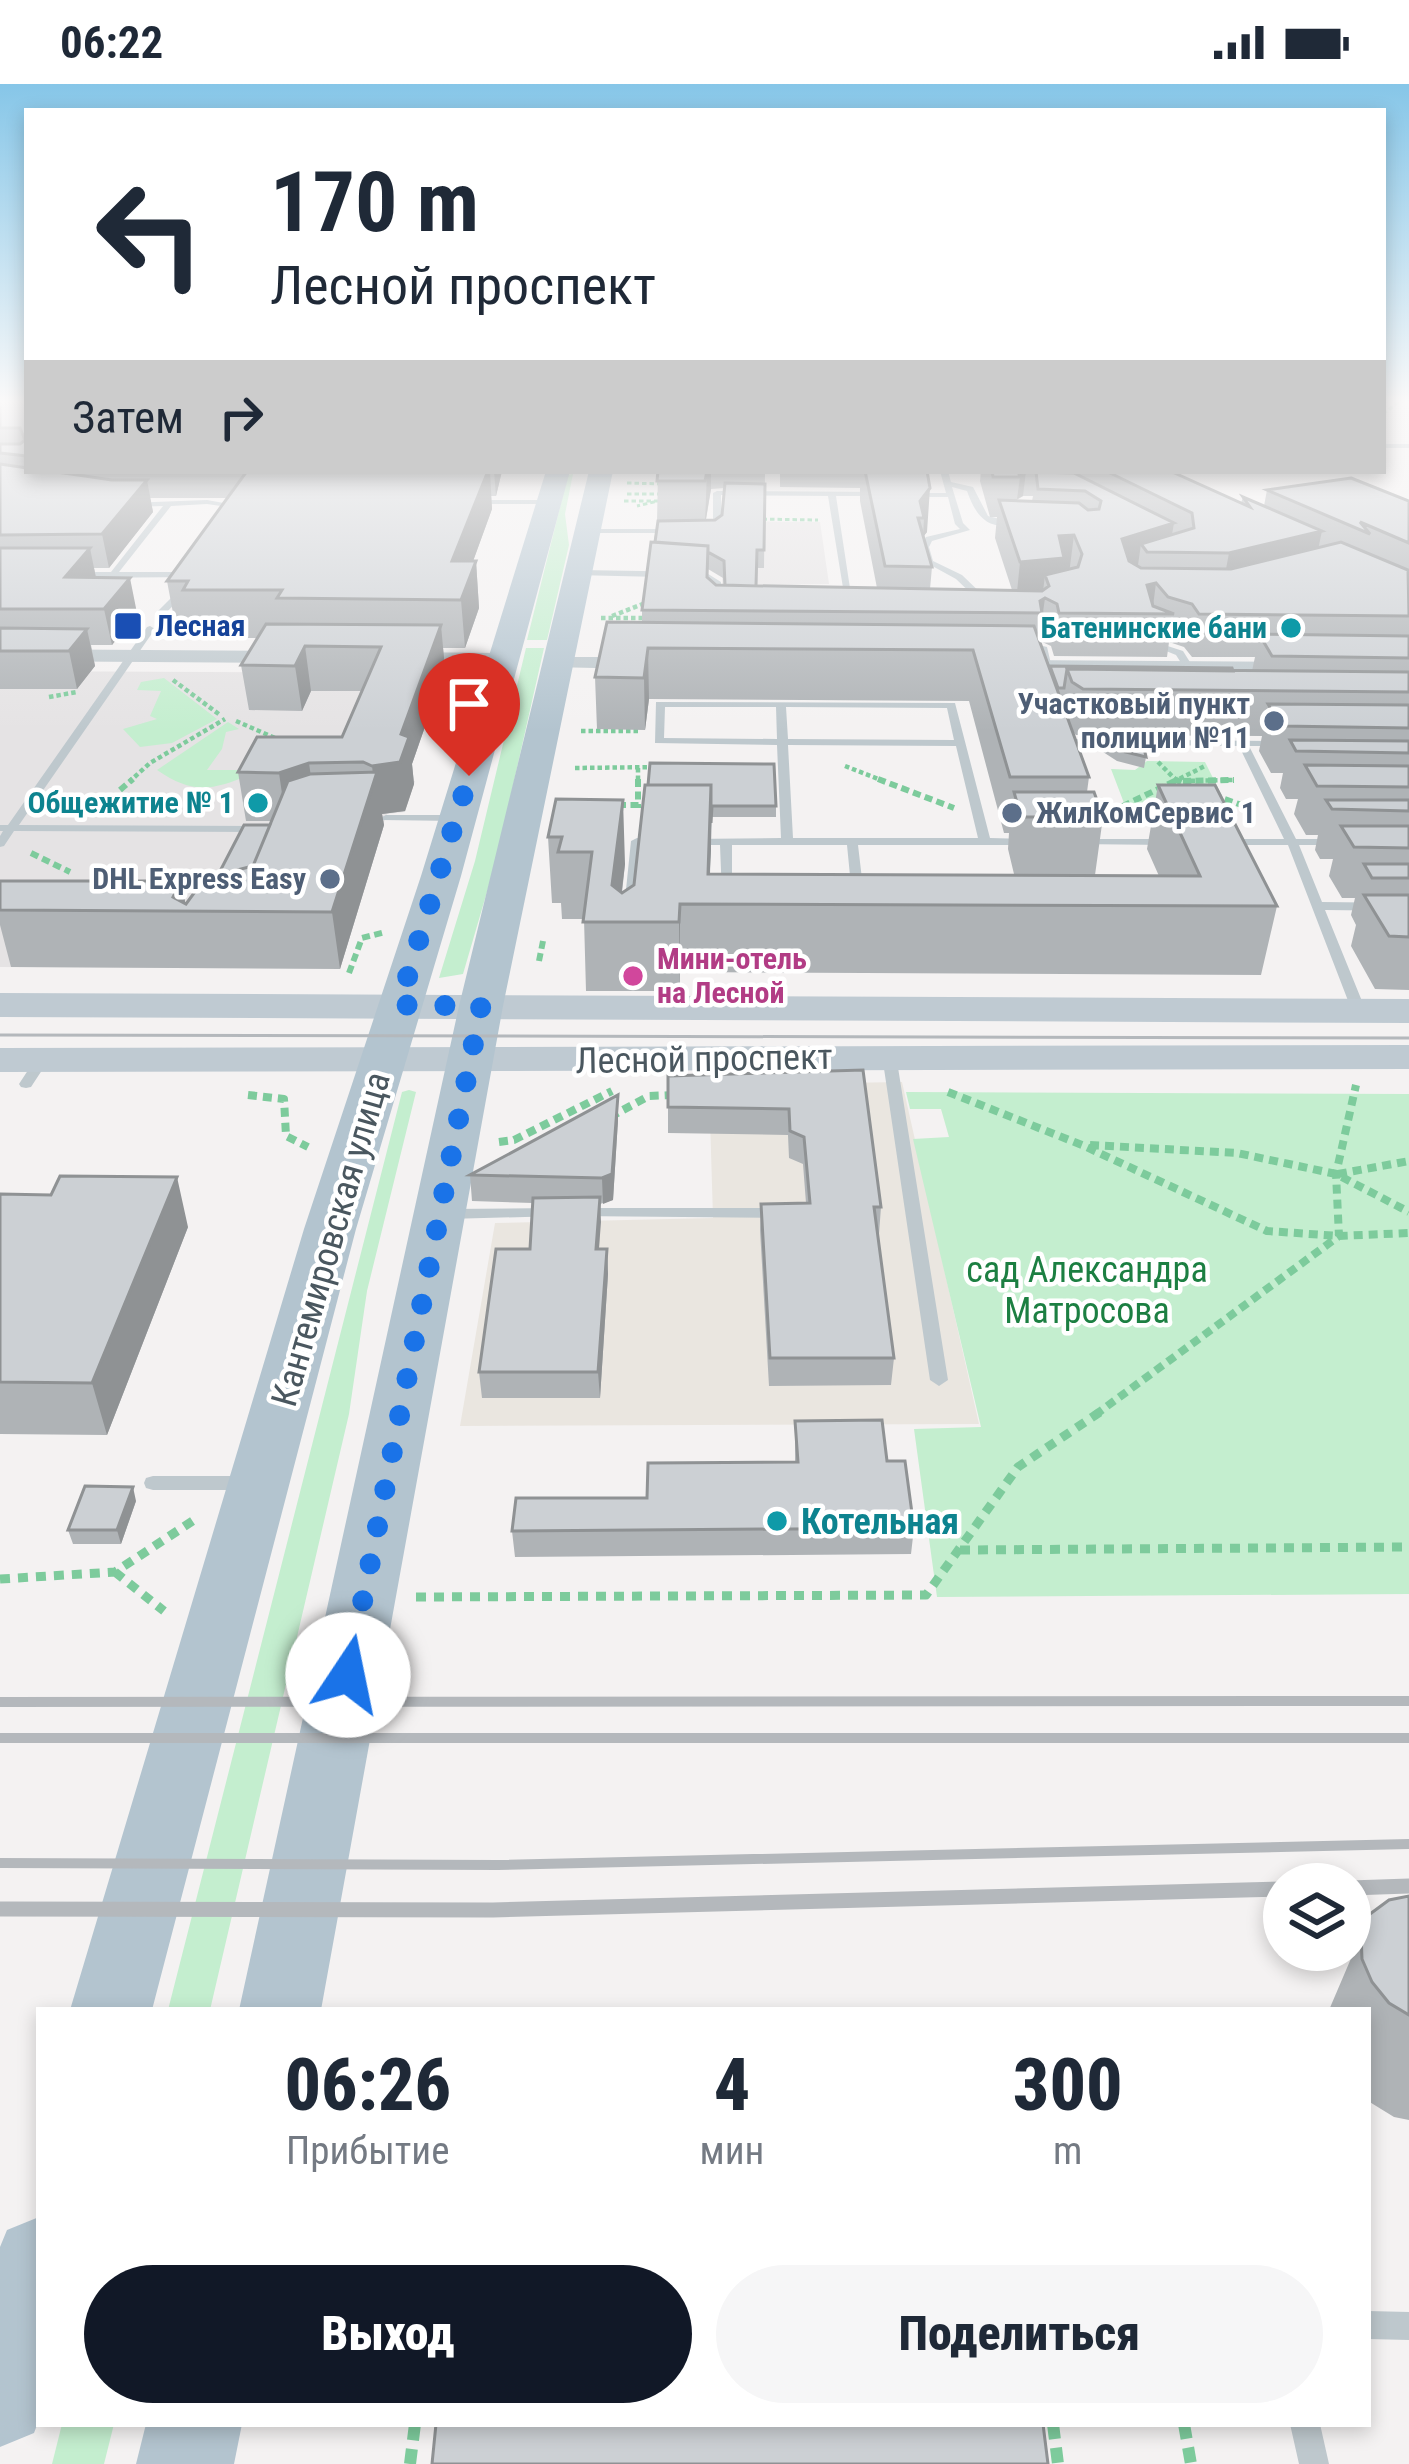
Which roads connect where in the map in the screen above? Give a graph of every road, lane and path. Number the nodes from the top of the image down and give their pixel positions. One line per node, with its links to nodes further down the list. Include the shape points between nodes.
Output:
1 (165, 509): 17 (lane)
2 (547, 509): 31 (main road, Кантемировская улица)
3 (593, 509): 11 (main road)
4 (717, 509): 9 (lane)
5 (835, 509): 10 (lane)
6 (955, 509): 12 (lane)
7 (977, 509): 8 (lane, via 994,524 1027,523)
8 (1022, 509)
9 (717, 519): 10 (path); 11 (lane, via 713,531)
10 (837, 520): 24 (lane)
11 (588, 530): 15 (main road)
12 (966, 530): 13 (lane); 20 (lane, via 929,539 929,562)
13 (1031, 535)
14 (208, 556): 18 (lane)
15 (578, 573): 23 (lane, via 705,575 717,582); 32 (main road)
16 (70, 575): 17 (lane)
17 (113, 575): 18 (lane)
18 (194, 575): 21 (lane)
19 (647, 601): 22 (path, via 603,618)
20 (988, 604)
21 (160, 613)
22 (648, 618)
23 (716, 619)
24 (852, 619)
25 (150, 628): 28 (lane)
26 (1147, 631): 35 (lane)
27 (0, 655): 28 (street)
28 (131, 656): 29 (street); 70 (lane)
29 (317, 658)
30 (383, 658): 31 (street)
31 (504, 659): 67 (main road, Кантемировская улица)
32 (558, 663): 33 (street); 101 (main road)
33 (662, 664)
34 (988, 666): 35 (street)
35 (1188, 667): 36 (street)
36 (1322, 668)
37 (175, 680): 59 (path, via 222,717)
38 (91, 692): 39 (path)
39 (49, 697)
40 (781, 705): 44 (lane, via 660,704); 45 (lane); 48 (lane, via 950,705)
41 (236, 721): 51 (path)
42 (1055, 724): 46 (lane)
43 (581, 731): 44 (path)
44 (659, 731): 45 (lane, via 659,741)
45 (782, 742): 48 (lane); 65 (path); 73 (lane)
46 (1061, 742): 47 (lane); 52 (lane)
47 (1126, 742): 50 (lane); 58 (path)
48 (961, 743): 65 (lane)
49 (1290, 743): 50 (lane)
50 (1243, 745): 56 (lane); 58 (path)
51 (302, 749)
52 (1068, 761)
53 (660, 767): 55 (path)
54 (575, 768): 55 (path)
55 (638, 768): 61 (path)
56 (1261, 780): 57 (lane); 58 (path); 63 (lane)
57 (1282, 780)
58 (1176, 781): 68 (path); 69 (path)
59 (120, 790)
60 (615, 805): 61 (path)
61 (638, 805): 62 (path)
62 (648, 805)
63 (1274, 806): 64 (lane); 68 (lane)
64 (1297, 806)
65 (979, 817): 75 (lane)
66 (386, 818): 67 (lane)
67 (457, 818): 100 (main road, Кантемировская улица)
68 (1281, 819): 81 (lane)
69 (1089, 822): 78 (lane)
70 (6, 828): 71 (lane); 83 (lane)
71 (287, 829)
72 (726, 842): 73 (lane); 90 (lane); 92 (lane, via 637,842)
73 (787, 842): 74 (lane)
74 (852, 842): 75 (lane); 91 (lane)
75 (985, 842): 76 (lane)
76 (1052, 842)
77 (1074, 842): 78 (lane)
78 (1096, 842): 79 (lane)
79 (1183, 842)
80 (1205, 842): 81 (lane)
81 (1292, 842): 82 (lane); 85 (lane)
82 (1362, 842)
83 (0, 844)
84 (17, 851): 87 (path)
85 (1306, 868): 86 (lane); 88 (lane)
86 (1326, 868)
87 (70, 872)
88 (1319, 906): 89 (lane); 94 (lane)
89 (1409, 907)
90 (726, 909)
91 (860, 909)
92 (628, 927)
93 (387, 931): 98 (path, via 362,938 352,973)
94 (1331, 938): 95 (lane); 102 (lane)
95 (1351, 938)
96 (543, 941): 97 (path)
97 (538, 961)
98 (328, 973)
99 (0, 1005): 100 (main road, Лесной проспект)
100 (399, 1005): 101 (main road, Лесной проспект); 107 (main road, Кантемировская улица)
101 (481, 1006): 102 (main road, Лесной проспект); 106 (main road)
102 (1359, 1011): 103 (main road, Лесной проспект)
103 (1409, 1011)
104 (889, 1055): 105 (main road, Лесной проспект); 106 (main road, Лесной проспект); 125 (lane)
105 (1409, 1057)
106 (470, 1061): 107 (main road, Лесной проспект); 122 (main road)
107 (381, 1062): 108 (main road, Лесной проспект); 127 (main road, Кантемировская улица)
108 (22, 1068)
109 (619, 1082): 115 (path)
110 (932, 1085): 116 (path)
111 (1357, 1086): 119 (path)
112 (229, 1092): 117 (path, via 284,1099 286,1136)
113 (691, 1095): 114 (path, via 650,1096)
114 (590, 1127)
115 (499, 1142)
116 (1082, 1145): 119 (path, via 1237,1153); 124 (path, via 1267,1231)
117 (308, 1148)
118 (1409, 1161): 119 (path)
119 (1336, 1174): 120 (path); 124 (path)
120 (1409, 1212)
121 (777, 1213): 122 (lane)
122 (441, 1214): 136 (main road)
123 (1409, 1232): 124 (path)
124 (1340, 1236): 130 (path, via 1018,1467)
125 (939, 1379)
126 (153, 1483): 127 (lane)
127 (261, 1483): 135 (main road, Кантемировская улица)
128 (194, 1520): 131 (path)
129 (1409, 1547): 130 (path)
130 (959, 1550): 133 (path, via 926,1595)
131 (116, 1572): 132 (path); 134 (path)
132 (0, 1579)
133 (416, 1597)
134 (164, 1611)
135 (112, 2007)
136 (281, 2007)
137 (36, 2273): 140 (main road)
138 (1371, 2325): 139 (lane)
139 (1409, 2326)
140 (0, 2399)
141 (193, 2427): 146 (main road)
142 (415, 2427): 147 (path)
143 (1053, 2427): 148 (path)
144 (1185, 2427): 149 (path)
145 (1306, 2427): 150 (lane)
146 (185, 2464)
147 (410, 2464)
148 (1058, 2464)
149 (1191, 2464)
150 (1313, 2464)

